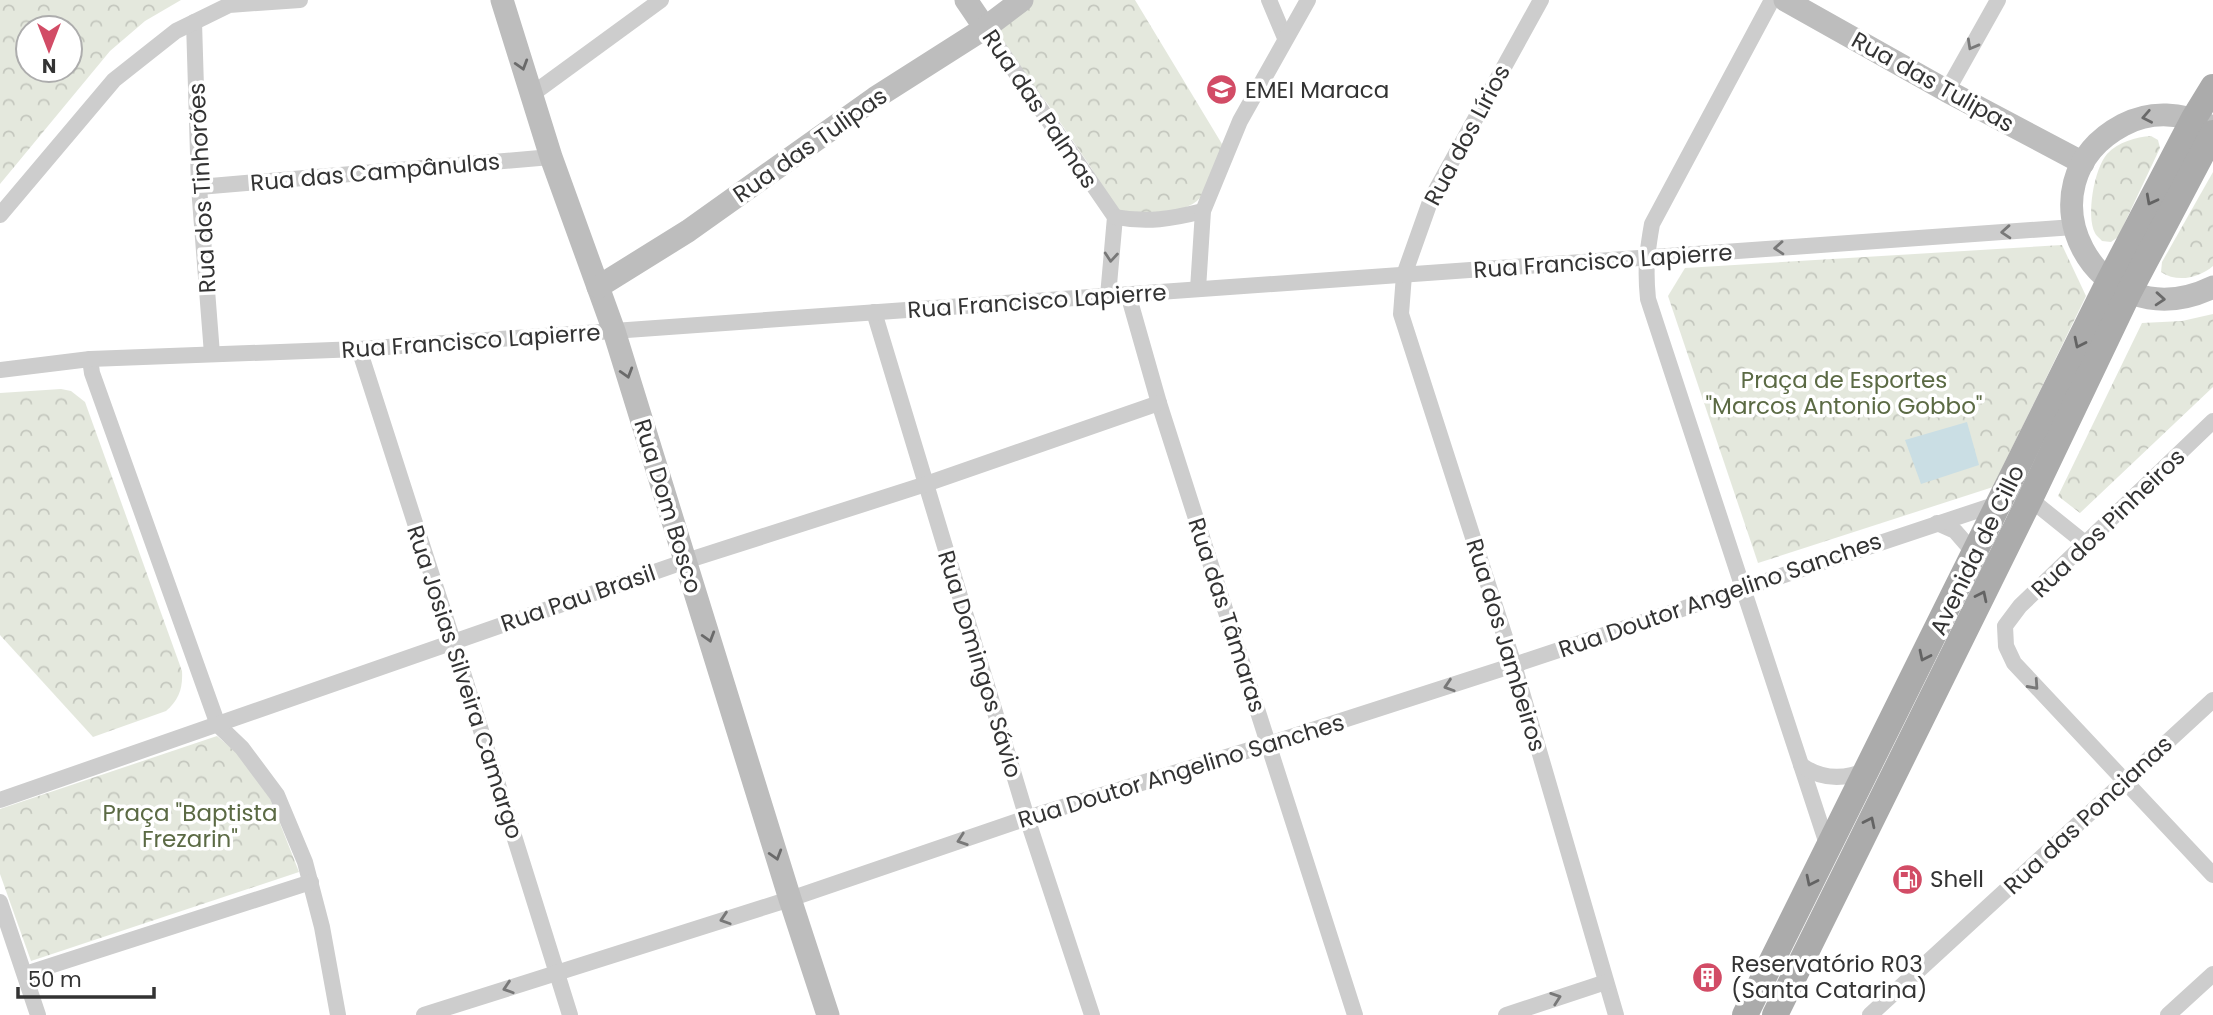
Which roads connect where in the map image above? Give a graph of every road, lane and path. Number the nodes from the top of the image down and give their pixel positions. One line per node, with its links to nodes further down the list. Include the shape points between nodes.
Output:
1 (300, 0): 12 (street, via 229,5)
2 (502, 0): 17 (main road, Rua Dom Bosco, one-way to 17)
3 (661, 0): 17 (street)
4 (966, 0): 13 (main road, Rua das Palmas)
5 (1022, 0): 13 (main road, Rua das Tulipas)
6 (1269, 0): 14 (street)
7 (1308, 0): 14 (street)
8 (1541, 0): 27 (street, Rua dos Lírios, via 1431,199)
9 (1772, 0): 26 (street, via 1653,224)
10 (1785, 0): 16 (main road, Rua das Tulipas)
11 (1997, 0): 16 (street, one-way to 16)
12 (194, 22): 21 (street, Rua dos Tinhorões); 23 (street, via 114,80)
13 (985, 28): 24 (street, Rua das Palmas); 28 (main road, Rua das Tulipas, via 875,98 688,231)
14 (1285, 38): 22 (street, via 1240,121)
15 (2213, 87): 18 (main road, Avenida de Cillo)
16 (1947, 91): 20 (main road, Rua das Tulipas)
17 (531, 95): 19 (main road, Rua Dom Bosco)
18 (2207, 126): 20 (main road, one-way to 20, via 2173,114 2130,121 2095,145); 29 (main road, Avenida de Cillo)
19 (551, 156): 21 (street, Rua das Campânulas); 28 (main road, Rua Dom Bosco)
20 (2083, 163): 25 (main road, via 2073,194)
21 (199, 187): 37 (street, Rua dos Tinhorões)
22 (1203, 211): 24 (street, via 1160,220); 31 (street)
23 (0, 215)
24 (1115, 217): 33 (street, one-way to 33)
25 (2074, 227): 26 (street, Rua Francisco Lapierre, one-way to 26); 29 (main road, via 2093,266)
26 (1646, 258): 27 (street, Rua Francisco Lapierre); 49 (street, via 1648,299)
27 (1404, 275): 31 (street, Rua Francisco Lapierre); 51 (street, Rua dos Jambeiros, via 1401,314)
28 (598, 287): 35 (main road, Rua Dom Bosco)
29 (2119, 287): 30 (main road, one-way to 30, via 2151,299 2173,300); 43 (main road, Avenida de Cillo); 44 (main road, Avenida de Cillo, one-way to 44)
30 (2213, 287)
31 (1198, 289): 32 (street, Rua Francisco Lapierre)
32 (1128, 294): 33 (street, Rua Francisco Lapierre); 40 (street, Rua das Tâmaras)
33 (1108, 296): 34 (street, Rua Francisco Lapierre)
34 (874, 312): 35 (street, Rua Francisco Lapierre); 42 (street, Rua Domingos Sávio)
35 (614, 331): 36 (street, Rua Francisco Lapierre); 48 (main road, Rua Dom Bosco, one-way to 48)
36 (359, 349): 37 (street, Rua Francisco Lapierre); 50 (street, Rua Josias Silveira Camargo)
37 (212, 354): 38 (street, Rua Francisco Lapierre)
38 (90, 359): 39 (street, Rua Francisco Lapierre); 53 (street)
39 (0, 370)
40 (1159, 403): 42 (street, Rua Pau Brasil); 54 (street, Rua das Tâmaras)
41 (2213, 421): 46 (street, Rua dos Pinheiros)
42 (926, 484): 48 (street, Rua Pau Brasil); 59 (street, Rua Domingos Sávio)
43 (2030, 499): 46 (street); 69 (main road, Avenida de Cillo, one-way to 43)
44 (2000, 503): 45 (street, Rua Doutor Angelino Sanches); 47 (main road, Avenida de Cillo)
45 (1937, 523): 47 (street, via 1955,531); 49 (street, Rua Doutor Angelino Sanches)
46 (2086, 544): 57 (street, Rua dos Pinheiros, one-way to 57, via 2020,606 2005,626 2006,646 2014,663)
47 (1975, 554): 56 (main road, Avenida de Cillo, one-way to 56)
48 (686, 561): 50 (street, Rua Pau Brasil); 63 (main road, Rua Dom Bosco, one-way to 63)
49 (1742, 587): 51 (street, Rua Doutor Angelino Sanches); 55 (street)
50 (453, 641): 53 (street, Rua Pau Brasil); 65 (street, Rua Josias Silveira Camargo)
51 (1514, 665): 54 (street, Rua Doutor Angelino Sanches, one-way to 54); 68 (street, Rua dos Jambeiros)
52 (2213, 700): 57 (street, Rua das Poncianas)
53 (218, 725): 58 (street, Rua Pau Brasil); 62 (street, via 242,748 277,795)
54 (1269, 744): 59 (street, Rua Doutor Angelino Sanches); 76 (street, Rua das Tâmaras)
55 (1801, 765): 56 (street, via 1828,777 1851,777); 60 (street)
56 (1867, 770): 60 (main road, Avenida de Cillo)
57 (2126, 780): 61 (street); 80 (street, Rua das Poncianas)
58 (0, 800)
59 (1027, 818): 63 (street, Rua Doutor Angelino Sanches, one-way to 63); 75 (street, Rua Domingos Sávio)
60 (1828, 847): 79 (main road, Avenida de Cillo, one-way to 79)
61 (2213, 875)
62 (311, 882): 66 (street); 71 (street)
63 (790, 899): 65 (street, Rua Doutor Angelino Sanches, one-way to 65); 74 (main road, Rua Dom Bosco)
64 (0, 902): 66 (street)
65 (557, 972): 72 (street, Rua Doutor Angelino Sanches, one-way to 72); 73 (street, Rua Josias Silveira Camargo)
66 (26, 974): 70 (street)
67 (2213, 974): 81 (street)
68 (1606, 982): 77 (street, one-way to 68); 78 (street, Rua dos Jambeiros)
69 (1778, 1013)
70 (38, 1015)
71 (338, 1015)
72 (424, 1015)
73 (570, 1015)
74 (828, 1015)
75 (1091, 1015)
76 (1355, 1015)
77 (1506, 1015)
78 (1616, 1015)
79 (1745, 1015)
80 (1870, 1015)
81 (2168, 1015)

